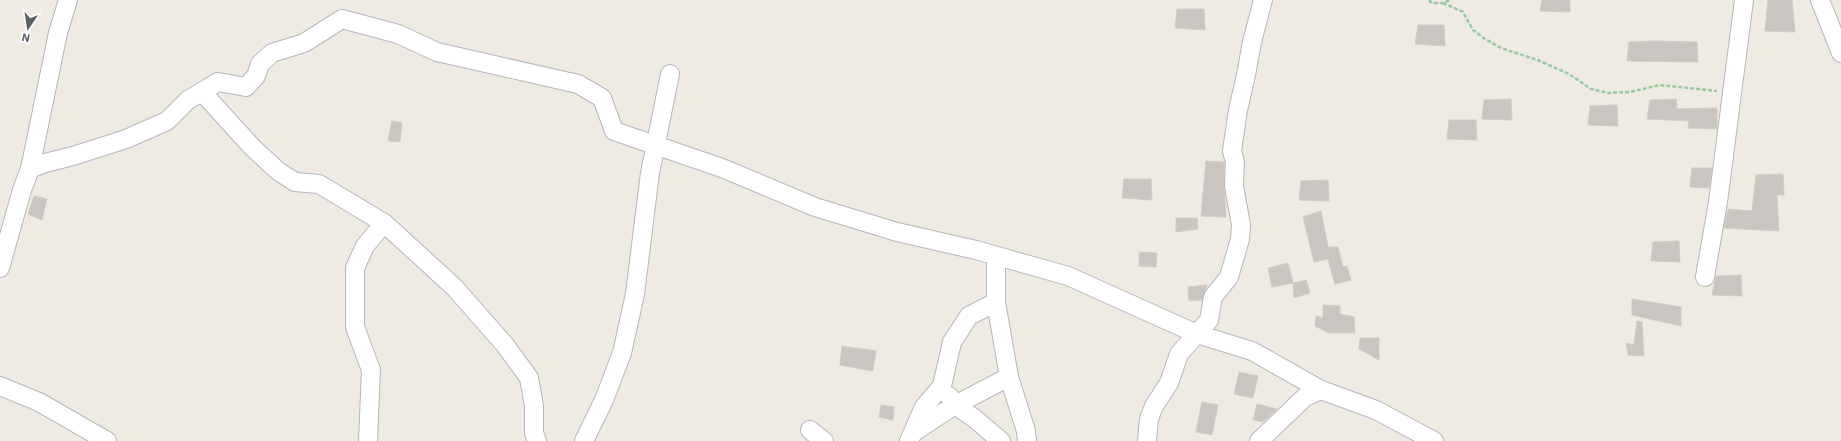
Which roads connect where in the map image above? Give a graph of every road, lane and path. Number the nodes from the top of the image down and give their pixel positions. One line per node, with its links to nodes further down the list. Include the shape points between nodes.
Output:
1 (68, 0): 13 (street, via 58,33)
2 (1263, 0): 19 (street, via 1238,110 1232,151 1235,162 1234,186 1241,225 1240,239 1229,277 1213,297 1209,320)
3 (1429, 0): 7 (path, via 1432,3)
4 (1450, 0): 7 (path)
5 (1744, 0): 11 (street)
6 (1820, 0): 8 (street)
7 (1443, 3): 11 (path, via 1463,12 1473,30 1485,40 1569,74 1591,89 1609,93 1630,92 1660,85)
8 (1841, 53)
9 (670, 74): 12 (street)
10 (202, 92): 12 (street, via 218,82 246,87 256,76 260,64 272,53 304,43 342,19 398,34 437,52 578,84 602,98 614,131); 13 (street, via 188,100 167,121 126,139 45,162); 14 (street, via 252,147 278,171 295,182 319,184)
11 (1732, 93): 17 (street)
12 (656, 145): 15 (street, via 722,168 814,207 897,232); 30 (street, via 650,173 635,294 622,353 604,400)
13 (30, 169): 16 (street)
14 (384, 223): 28 (street, via 365,246 354,268 355,327 371,370); 29 (street, via 454,286 505,345 529,378)
15 (996, 256): 18 (street); 19 (street, via 1068,276)
16 (0, 268)
17 (1705, 277)
18 (996, 302): 20 (street); 22 (street, via 969,316 952,342)
19 (1197, 334): 23 (street, via 1252,351); 34 (street, via 1179,354 1169,383 1154,406 1149,419)
20 (1009, 377): 24 (street); 33 (street)
21 (0, 386): 27 (street, via 39,402)
22 (942, 386): 24 (street); 26 (street, via 924,407)
23 (1322, 390): 35 (street, via 1305,397); 36 (street, via 1376,410)
24 (955, 405): 26 (street); 32 (street)
25 (810, 430): 31 (street)
26 (912, 436)
27 (108, 441)
28 (368, 441)
29 (536, 441)
30 (584, 441)
31 (824, 441)
32 (1001, 441)
33 (1027, 441)
34 (1147, 441)
35 (1259, 441)
36 (1434, 441)

